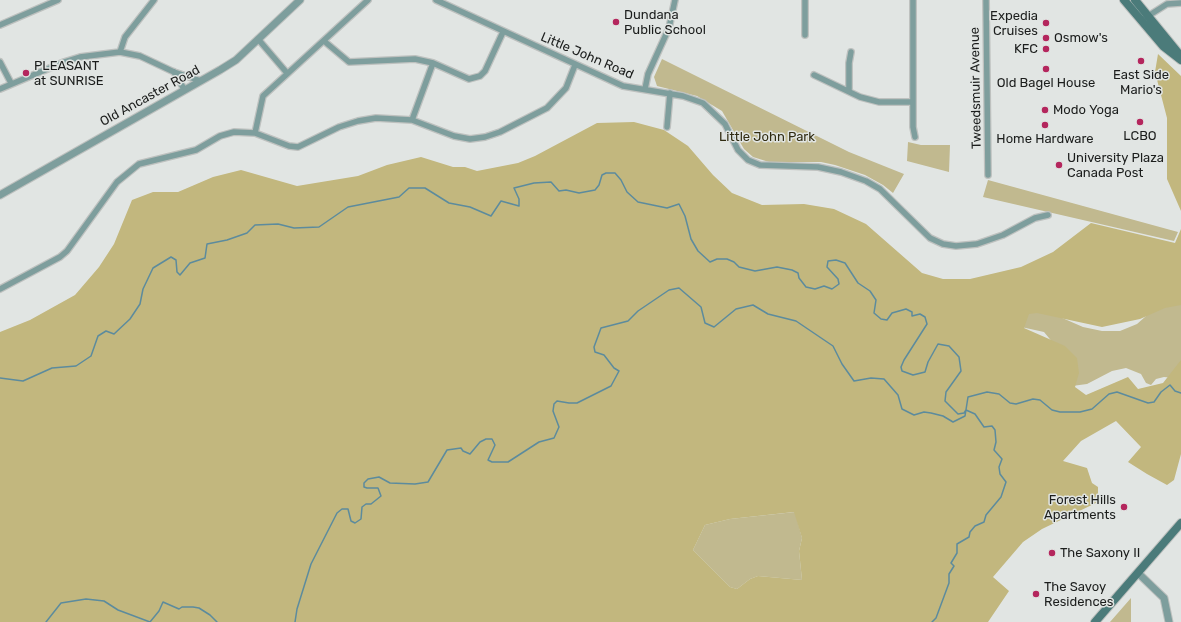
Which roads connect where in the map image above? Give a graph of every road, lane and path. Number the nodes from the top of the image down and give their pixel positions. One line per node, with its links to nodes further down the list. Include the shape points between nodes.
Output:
1 (58, 0): 14 (street)
2 (154, 0): 19 (street, via 125,37)
3 (300, 0): 17 (street, Old Ancaster Road)
4 (368, 0): 18 (street)
5 (436, 0): 15 (street, Little John Road)
6 (674, 0): 33 (street, via 669,28 648,74)
7 (805, 0): 16 (street)
8 (913, 0): 36 (street)
9 (986, 0): 41 (street, Tweedsmuir Avenue)
10 (1124, 0): 13 (main road)
11 (1135, 0): 13 (main road)
12 (1181, 3): 13 (street, via 1167,4)
13 (1145, 18): 21 (main road); 22 (main road, via 1163,46)
14 (0, 26)
15 (503, 32): 24 (street, via 485,71 480,76 469,79); 25 (street, Little John Road)
16 (805, 35)
17 (258, 39): 27 (street); 29 (street, Old Ancaster Road, via 236,60)
18 (324, 41): 24 (street, via 349,62 397,58); 27 (street)
19 (120, 52): 26 (street, via 140,56); 30 (street, via 80,57)
20 (852, 52): 34 (street, via 849,63)
21 (1181, 57)
22 (1181, 60)
23 (0, 62): 30 (street)
24 (433, 63): 37 (street)
25 (575, 65): 33 (street, Little John Road, via 623,86); 37 (street, via 566,88 547,108 500,132 470,139 454,136)
26 (174, 72): 29 (street); 32 (street)
27 (287, 73): 39 (street, via 263,96)
28 (814, 75): 34 (street)
29 (201, 81): 32 (street, Old Ancaster Road)
30 (11, 83): 31 (street)
31 (0, 89)
32 (184, 89): 42 (street, Old Ancaster Road)
33 (645, 89): 35 (street, Little John Road)
34 (849, 91): 36 (street, via 879,102)
35 (670, 93): 38 (street); 45 (street, Little John Road, via 694,99 711,108 725,124 738,150 748,160 760,165 818,167 853,175 880,189 930,238 943,244 976,244 1003,235)
36 (913, 102): 40 (street)
37 (412, 120): 39 (street, via 382,118 358,121 340,126 298,147)
38 (667, 127)
39 (255, 133): 46 (street, via 234,132 220,136 196,150 139,164 116,182 68,251)
40 (915, 137)
41 (988, 176)
42 (0, 195)
43 (1031, 212): 45 (street)
44 (1048, 215): 45 (street, Little John Road)
45 (1035, 218)
46 (0, 289)
47 (1181, 523): 48 (main road)
48 (1138, 573): 49 (main road); 50 (street, via 1164,598)
49 (1095, 622)
50 (1169, 622)

